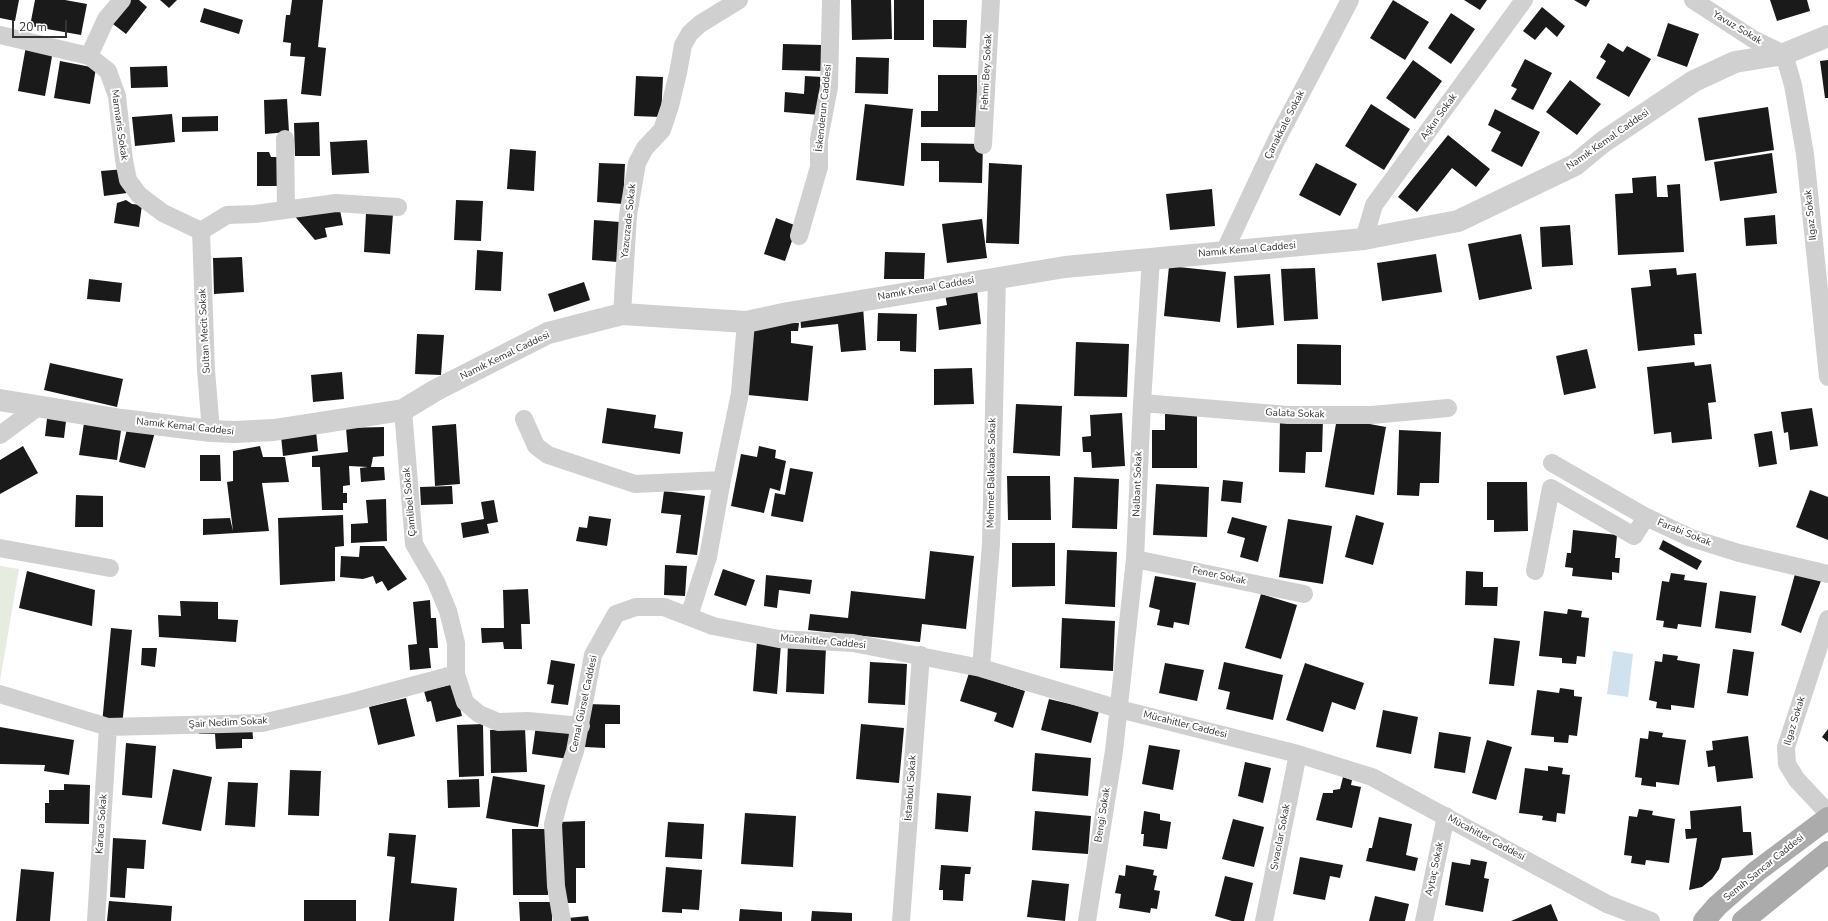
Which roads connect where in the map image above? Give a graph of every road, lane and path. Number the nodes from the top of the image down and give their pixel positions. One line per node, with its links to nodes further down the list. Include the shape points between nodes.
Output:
1 (122, 0): 11 (street, via 106,19)
2 (739, 0): 22 (street, Yazıcızade Sokak, via 700,24 683,44 670,106 662,130 645,148 637,163 628,215)
3 (831, 0): 17 (street, İskenderun Caddesi, via 829,86 819,138 819,167)
4 (992, 0): 13 (street, Fehmi Bey Sokak)
5 (1350, 0): 19 (street, Çanakkale Sokak, via 1277,139)
6 (1524, 0): 18 (street, Aşkın Sokak, via 1374,205)
7 (1693, 0): 10 (street, Yavuz Sokak, via 1753,39)
8 (0, 35): 11 (street, Marmaris Sokak)
9 (1828, 36): 10 (street, Namık Kemal Caddesi)
10 (1784, 54): 18 (street, Namık Kemal Caddesi, via 1735,62 1694,82 1603,142 1575,165 1458,221); 24 (street, Ilgaz Sokak, via 1793,85 1805,154)
11 (89, 56): 16 (street, Marmaris Sokak, via 108,71 114,84 128,180 139,196 163,213)
12 (285, 139): 15 (street)
13 (984, 145)
14 (398, 207): 15 (street, via 336,203)
15 (286, 209): 16 (street, via 227,215)
16 (201, 231): 31 (street, Sultan Mecit Sokak)
17 (799, 236)
18 (1364, 239): 19 (street, Namık Kemal Caddesi)
19 (1224, 252): 20 (street, Namık Kemal Caddesi)
20 (1151, 258): 21 (street, Namık Kemal Caddesi); 26 (street, Nalbant Sokak)
21 (997, 277): 23 (street, Namık Kemal Caddesi, via 795,311); 45 (street, Mehmet Balkabak Sokak, via 991,544)
22 (622, 314): 23 (street, Namık Kemal Caddesi); 29 (street, Namık Kemal Caddesi, via 548,333 436,390)
23 (746, 322): 34 (street, via 740,393)
24 (1828, 377)
25 (0, 400): 27 (street, Namık Kemal Caddesi)
26 (1142, 403): 28 (street, Galata Sokak, via 1288,414 1372,415); 37 (street, Nalbant Sokak)
27 (38, 407): 31 (street, Namık Kemal Caddesi); 32 (street)
28 (1448, 408)
29 (403, 410): 31 (street, Namık Kemal Caddesi, via 274,430); 46 (street, Çamlibel Sokak, via 414,544 436,582 448,611 456,643)
30 (524, 419): 34 (street, via 536,446 548,455 635,484)
31 (211, 430)
32 (0, 435)
33 (1552, 463): 35 (street, Farabi Sokak)
34 (722, 480): 42 (street, via 708,557)
35 (1646, 517): 39 (street, via 1634,536 1551,488); 40 (street, Farabi Sokak, via 1691,538 1739,553)
36 (0, 548): 38 (street)
37 (1135, 559): 41 (street, Fener Sokak); 48 (street, Nalbant Sokak)
38 (110, 568)
39 (1535, 570)
40 (1828, 574)
41 (1304, 594)
42 (690, 616): 44 (street, Mücahitler Caddesi, via 713,626 779,639 853,643); 49 (street, Cemal Gürsel Caddesi, via 664,607 636,607 616,614 593,655)
43 (1828, 619): 52 (street, Ilgaz Sokak, via 1786,747 1787,764 1797,780)
44 (921, 655): 45 (street, Mücahitler Caddesi); 58 (street, İstanbul Sokak)
45 (981, 668): 48 (street, Mücahitler Caddesi)
46 (456, 674): 49 (street, Çamlibel Sokak, via 465,702 479,714 498,722 528,721); 50 (street, Şair Nedim Sokak, via 262,723)
47 (0, 694): 50 (street, Şair Nedim Sokak)
48 (1119, 709): 51 (street, Mücahitler Caddesi); 59 (street, Bengi Sokak)
49 (580, 726): 57 (street, Cemal Gürsel Caddesi, via 553,824 556,886)
50 (108, 727): 56 (street, Karaca Sokak)
51 (1298, 754): 53 (street, Mücahitler Caddesi, via 1372,777); 60 (street, Sıvacılar Sokak)
52 (1828, 813)
53 (1446, 816): 61 (street, Aytaç Sokak); 62 (street, Mücahitler Caddesi, via 1607,904)
54 (1828, 818): 63 (main road, Semih Sancar Caddesi, via 1757,871)
55 (1828, 852): 64 (main road)
56 (96, 921)
57 (562, 921)
58 (901, 921)
59 (1087, 921)
60 (1264, 921)
61 (1424, 921)
62 (1651, 921)
63 (1704, 921)
64 (1743, 921)

